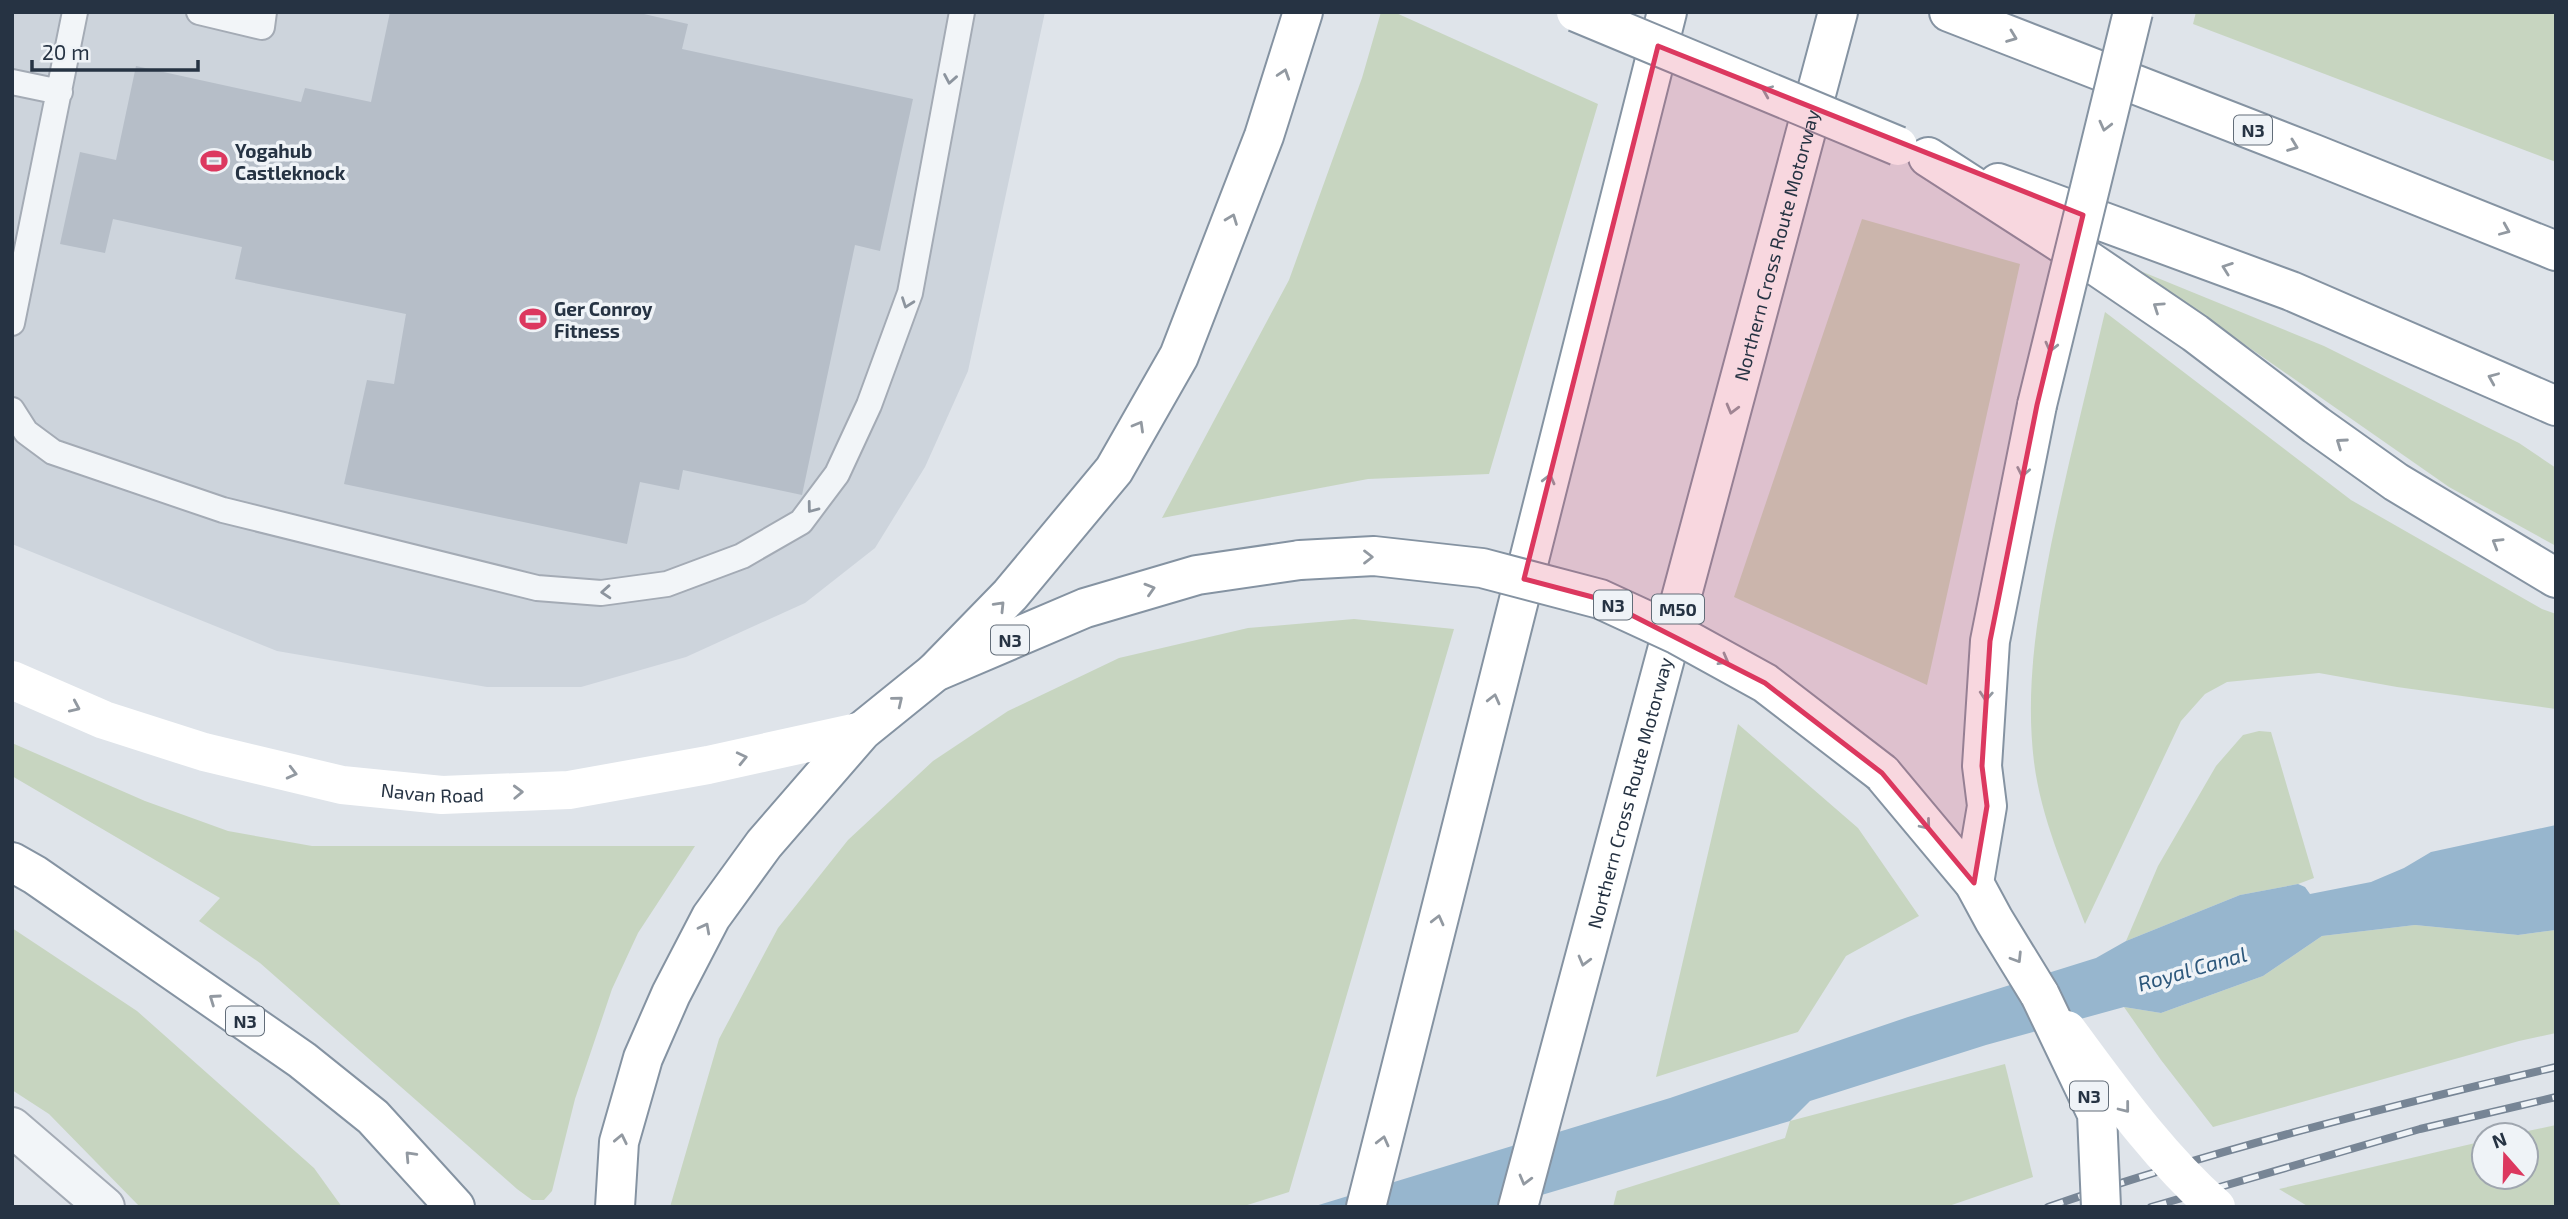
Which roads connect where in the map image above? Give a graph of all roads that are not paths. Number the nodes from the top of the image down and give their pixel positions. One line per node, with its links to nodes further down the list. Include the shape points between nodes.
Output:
1 (75, 12): 12 (lane)
2 (199, 12): 3 (lane, via 262,27)
3 (264, 12)
4 (962, 12): 17 (lane, one-way to 17, via 910,293 869,405 837,474 801,522 742,556 667,584 601,593 537,588 223,510 53,452 26,432)
5 (1303, 12): 19 (main road, one-way to 5, via 1010,595 1114,470 1179,356 1264,136)
6 (1576, 12): 13 (main road, one-way to 6, bridge)
7 (1667, 12): 29 (main road, one-way to 7)
8 (1838, 12): 30 (main road, Northern Cross Route Motorway / M50, one-way to 30)
9 (1949, 12): 14 (main road, N3, one-way to 14)
10 (2133, 12): 23 (main road, one-way to 23, bridge, via 2037,405 1990,641 1982,766 1987,806)
11 (12, 82): 12 (lane)
12 (60, 92): 15 (lane)
13 (1913, 151): 16 (main road, one-way to 13, via 2291,292); 18 (main road, one-way to 13, via 2396,482 2195,332)
14 (2556, 251)
15 (12, 323)
16 (2556, 405)
17 (12, 410)
18 (2556, 578)
19 (935, 672): 21 (main road, N3, one-way to 19); 23 (main road, N3, one-way to 23, bridge, via 1097,605 1197,575 1300,559 1374,556 1482,568 1600,599 1765,683 1882,773)
20 (12, 680): 21 (main road, Navan Road, one-way to 21, via 104,720 204,752 342,785 442,795 569,790)
21 (862, 731): 28 (main road, N3, one-way to 21, via 620,1142 643,1058 671,994 711,917 764,844)
22 (12, 862): 27 (main road, N3, one-way to 22, via 373,1117 302,1060)
23 (1974, 883): 24 (main road, N3, one-way to 24)
24 (2040, 995): 31 (main road, N3, bridge, via 2097,1114); 32 (main road, one-way to 32, bridge, via 2129,1114 2185,1179)
25 (12, 1128): 26 (street)
26 (105, 1207)
27 (455, 1207)
28 (615, 1207)
29 (1366, 1207)
30 (1518, 1207)
31 (2101, 1207)
32 (2216, 1207)

